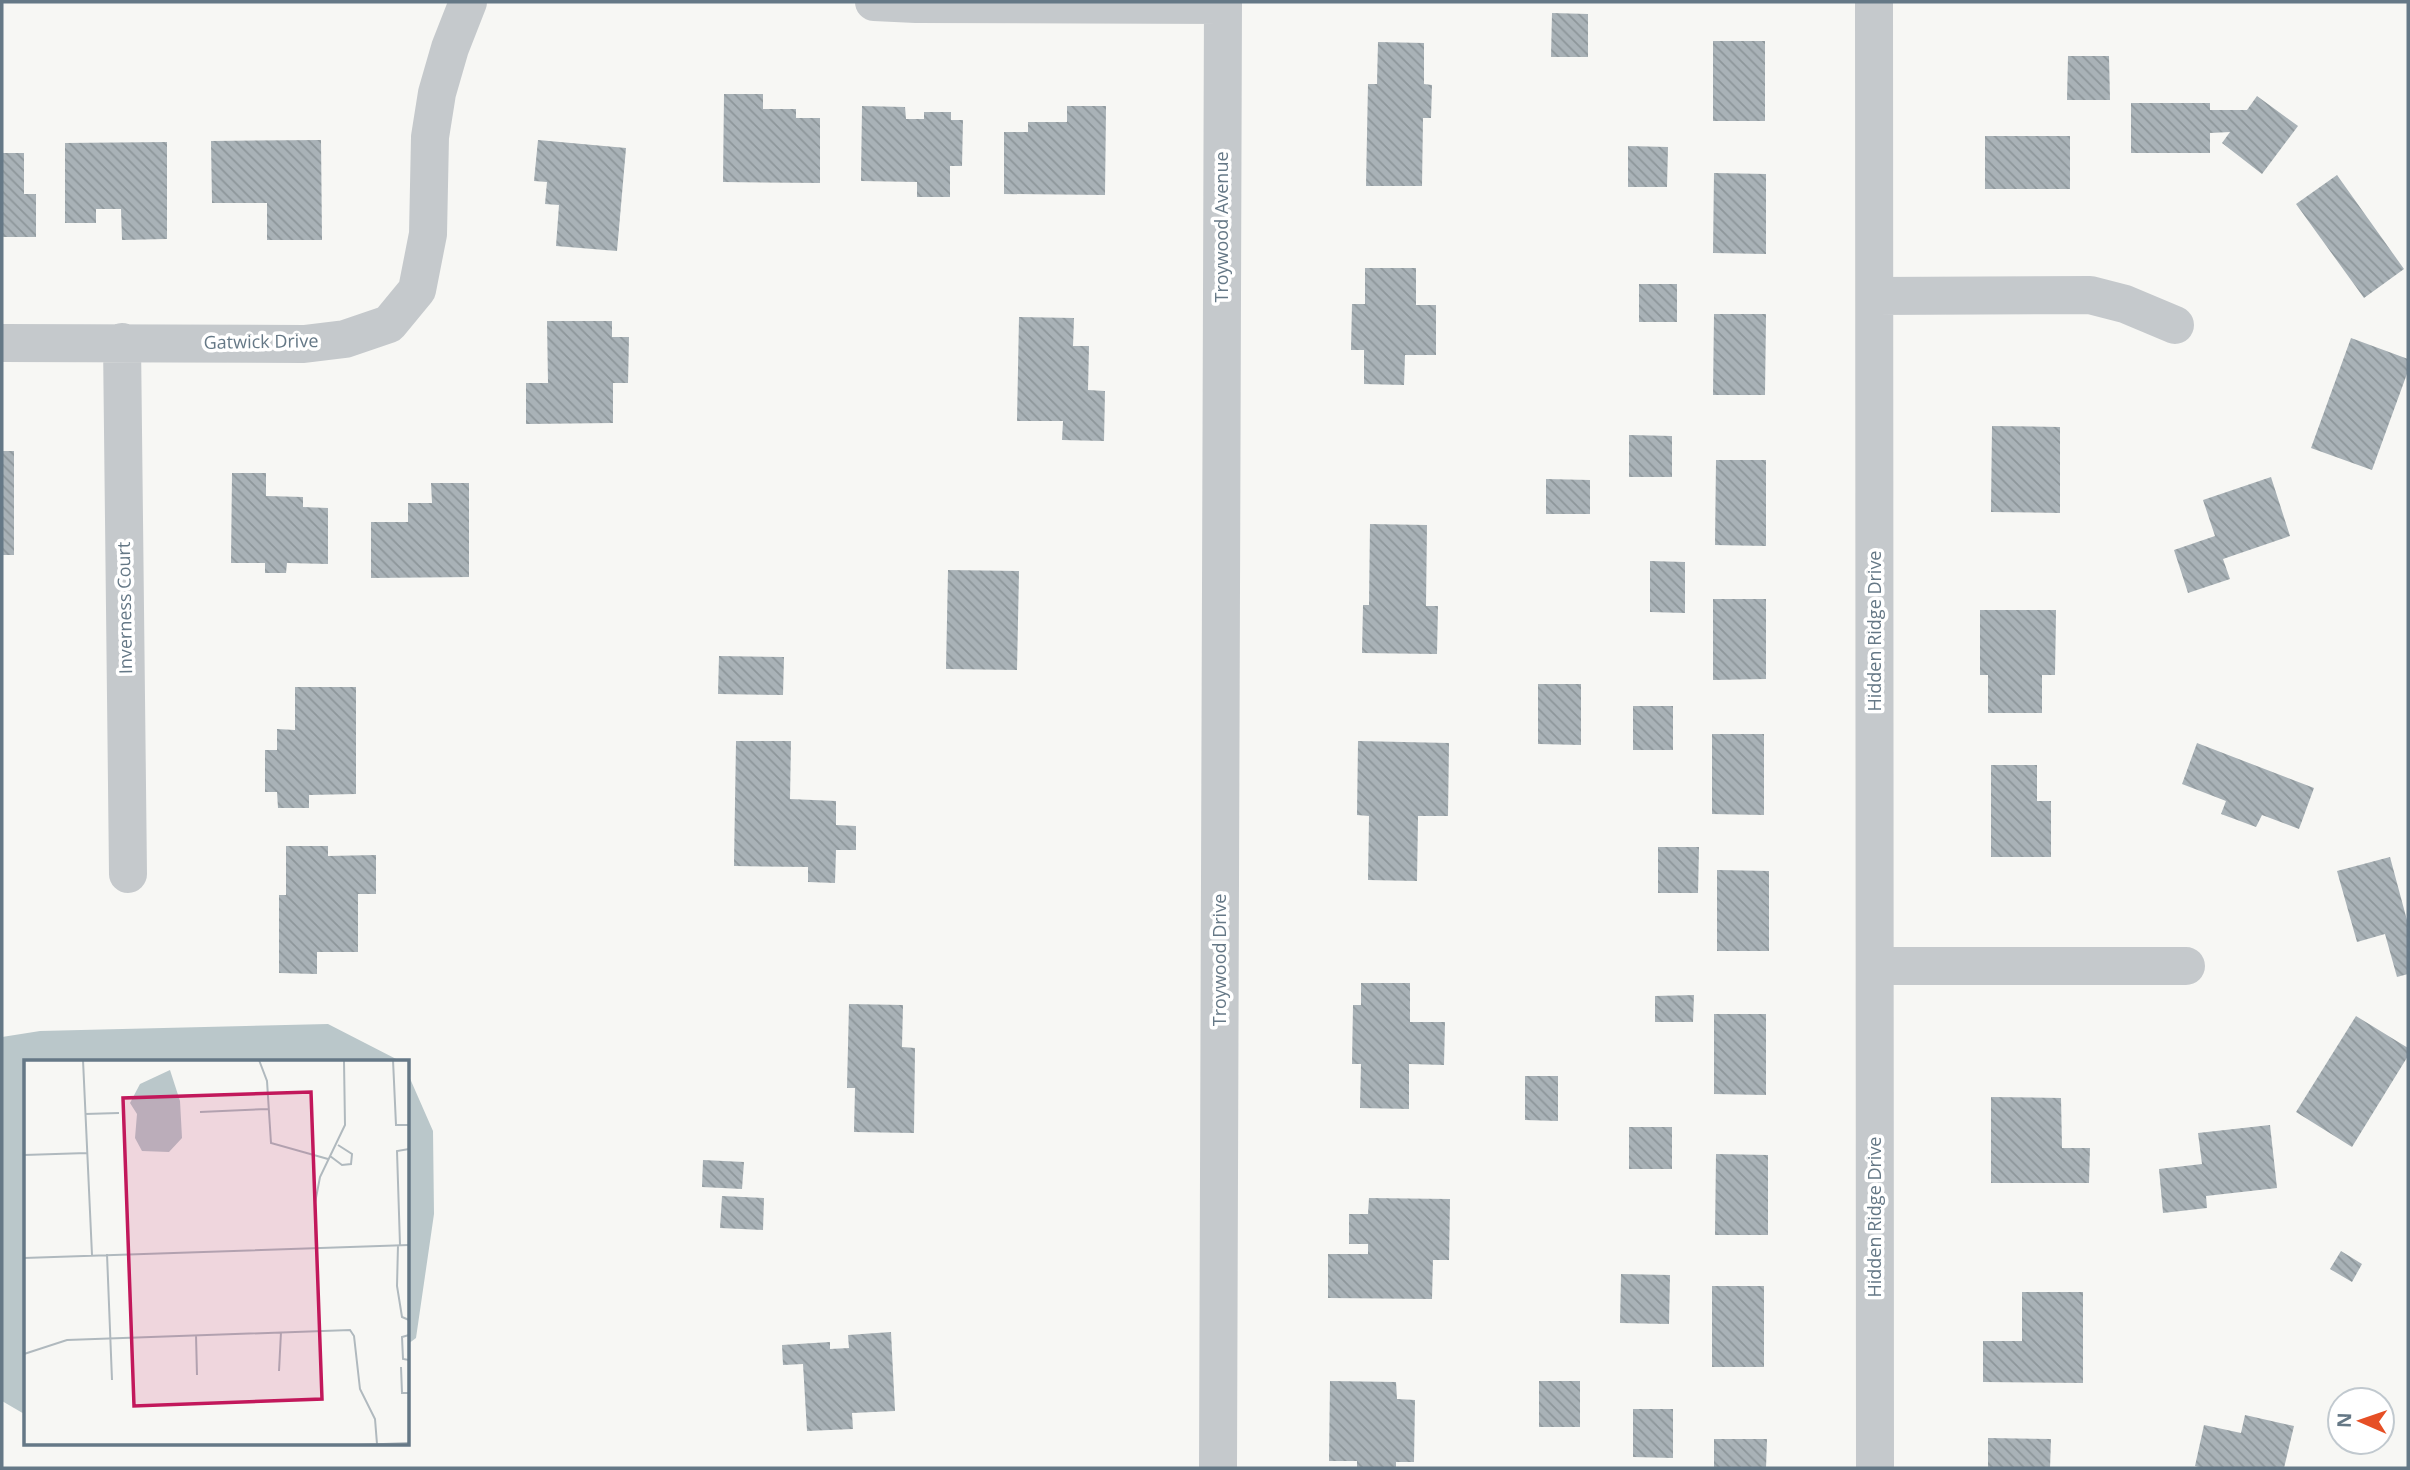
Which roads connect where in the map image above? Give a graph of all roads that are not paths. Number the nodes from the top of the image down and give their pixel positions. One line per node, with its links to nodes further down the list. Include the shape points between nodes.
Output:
1 (468, 2): 7 (street, Gatwick Drive, via 437,93 430,137 428,234 417,290 389,324 345,339 304,344)
2 (874, 2): 4 (street)
3 (1874, 2): 5 (street, Hidden Ridge Drive)
4 (1223, 4): 9 (street, Troywood Avenue)
5 (1875, 296): 6 (street, via 2090,295); 11 (street, Hidden Ridge Drive)
6 (2175, 325)
7 (122, 342): 8 (street, Gatwick Drive); 10 (street, Inverness Court)
8 (2, 343)
9 (1220, 451): 13 (street, Troywood Drive)
10 (128, 874)
11 (1875, 966): 12 (street); 14 (street, Hidden Ridge Drive)
12 (2186, 966)
13 (1218, 1468)
14 (1875, 1468)

